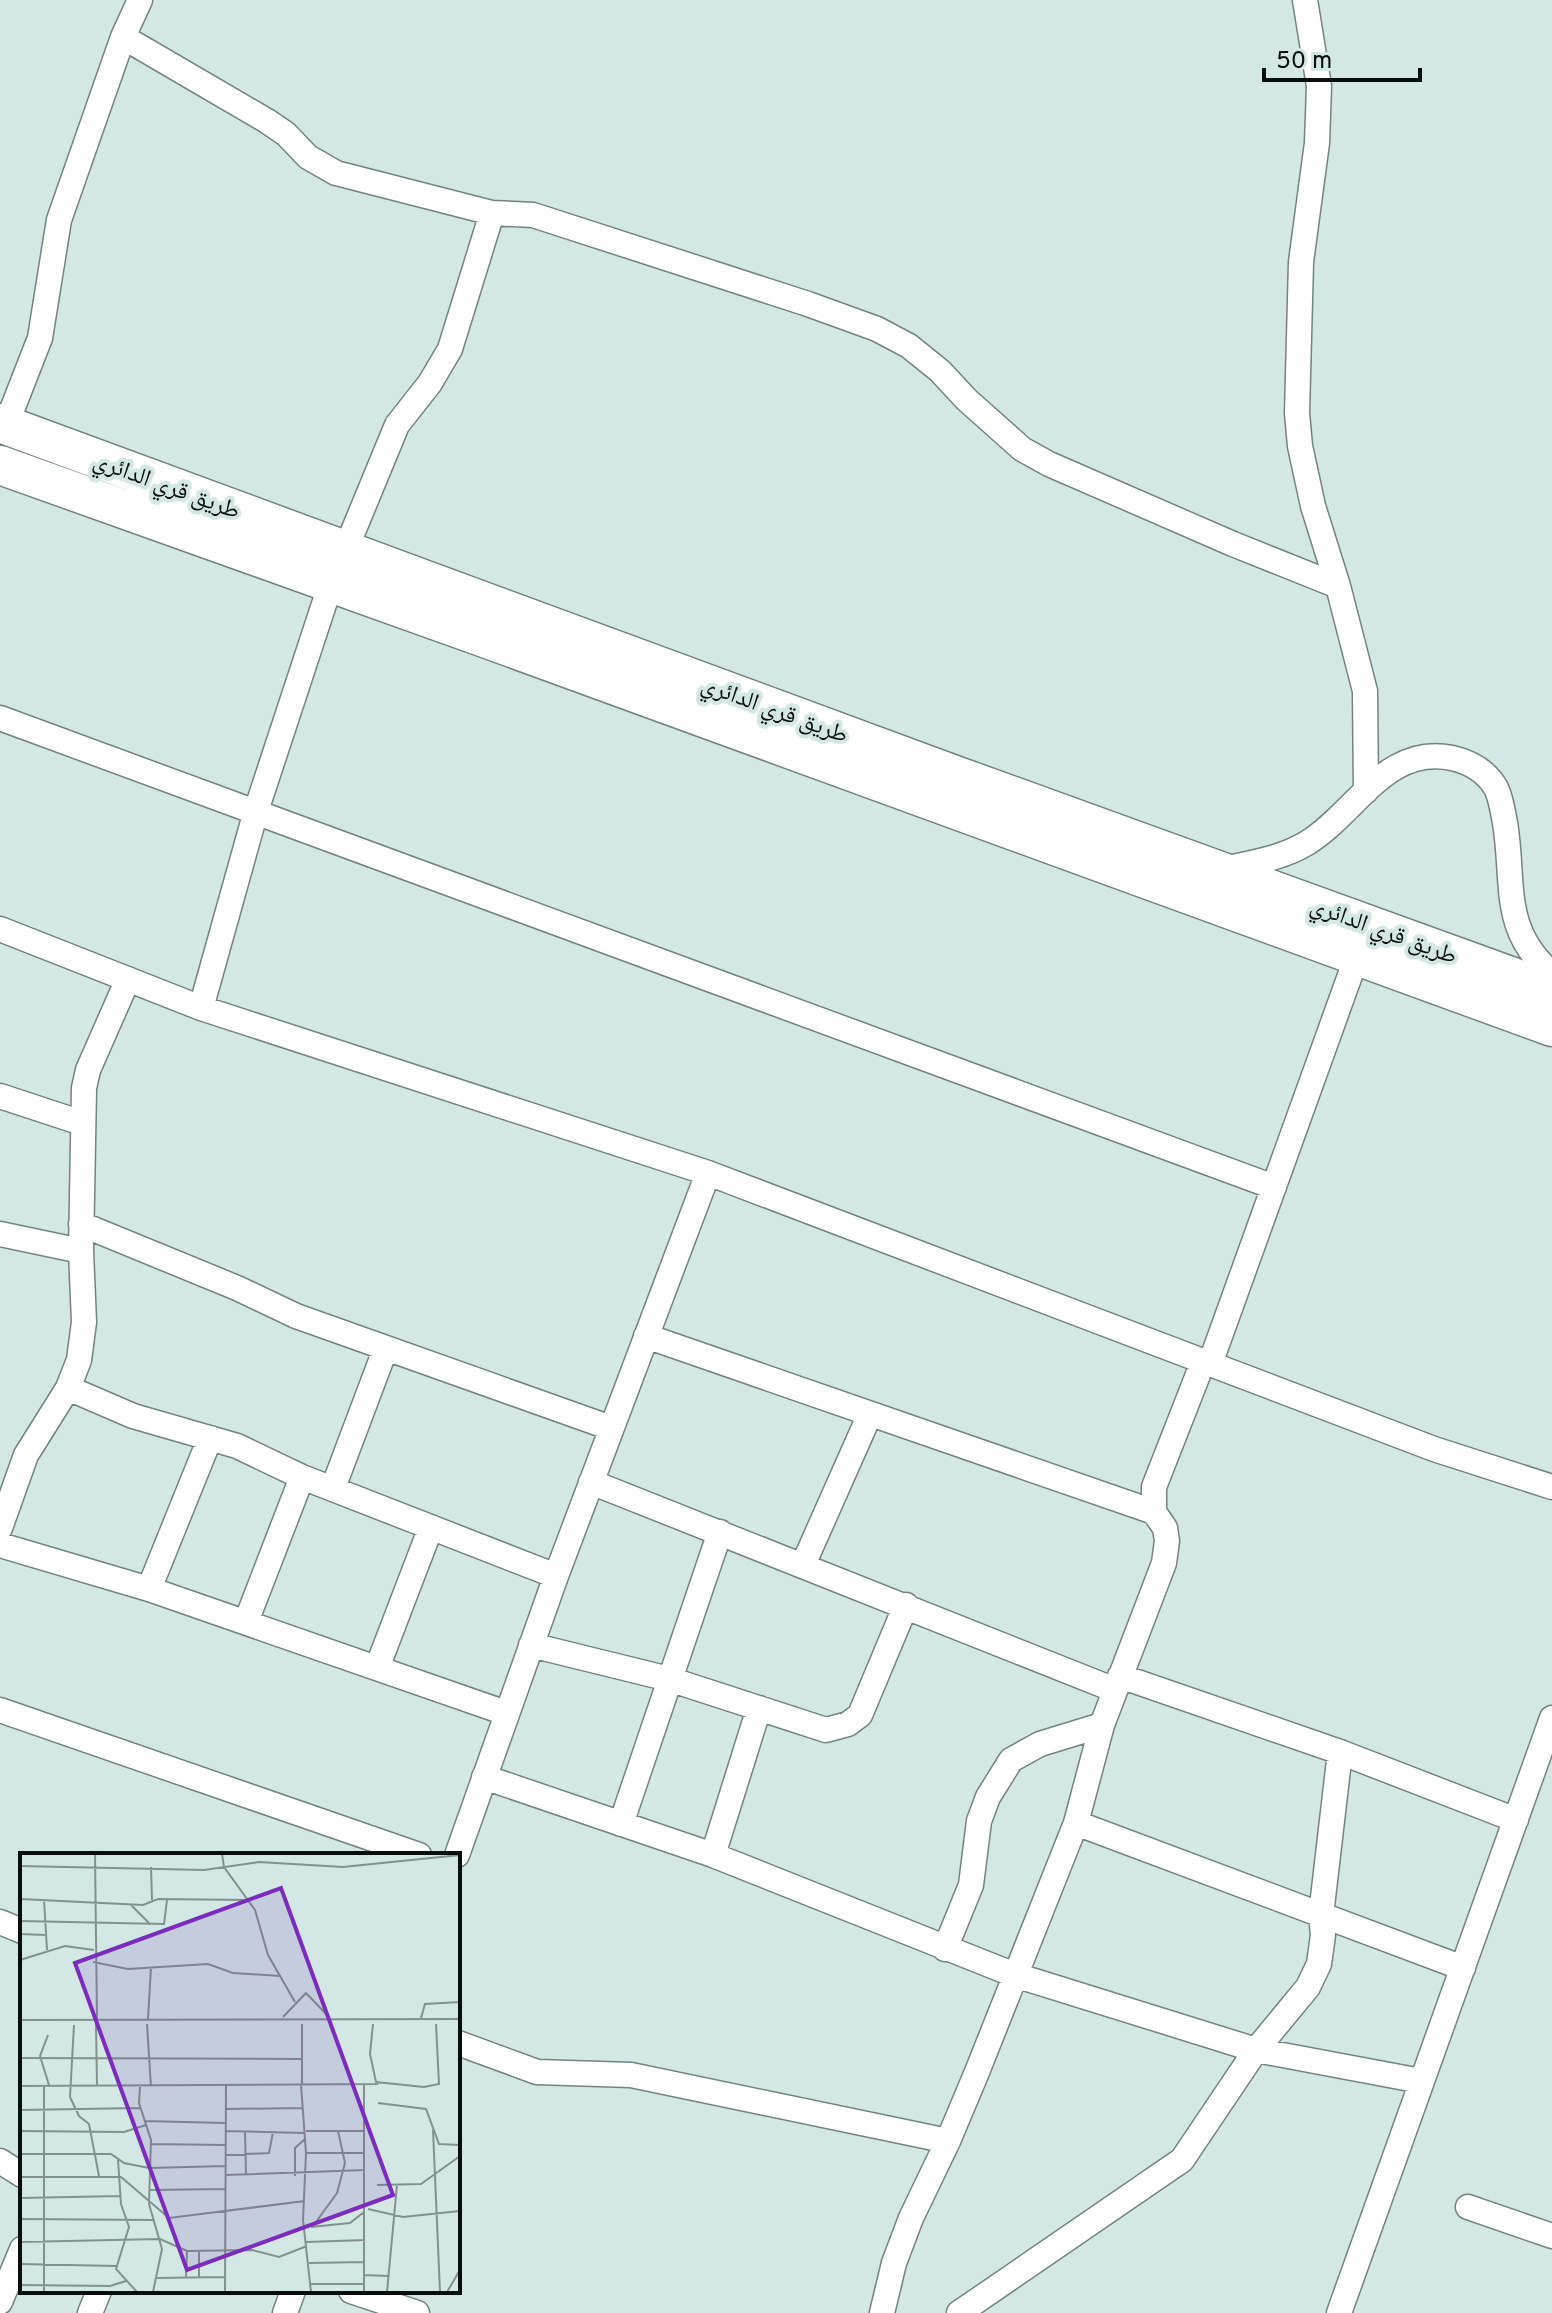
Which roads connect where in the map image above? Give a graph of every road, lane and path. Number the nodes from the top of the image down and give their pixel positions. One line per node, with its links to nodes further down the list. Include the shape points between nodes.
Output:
1 (140, 0): 3 (street)
2 (1302, 1): 8 (street, via 1319,86 1301,262 1297,413 1313,506)
3 (123, 37): 4 (street, via 277,127 321,166); 5 (street, via 59,220 40,338)
4 (492, 213): 7 (street, via 450,349 397,425); 8 (street, via 533,215 877,329 940,371 1022,449)
5 (3, 424): 7 (highway, طريق قري الدائري)
6 (0, 465): 7 (highway, طريق قري الدائري)
7 (338, 567): 11 (street); 12 (highway, طريق قري الدائري); 14 (highway, طريق قري الدائري)
8 (1338, 586): 10 (street, via 1365,691)
9 (0, 718): 11 (street)
10 (1366, 791): 12 (street, via 1340,819 1305,844); 15 (street, via 1390,769 1415,758 1463,760 1484,772 1497,789 1504,815 1517,928)
11 (256, 811): 18 (street); 23 (street)
12 (1218, 870): 17 (highway, طريق قري الدائري)
13 (0, 929): 16 (street)
14 (1357, 956): 19 (highway, طريق قري الدائري); 23 (street)
15 (1552, 974)
16 (128, 979): 18 (street); 21 (street, via 88,1070)
17 (1552, 991)
18 (201, 1008): 22 (street)
19 (1552, 1027)
20 (0, 1096): 21 (street)
21 (82, 1123): 24 (street)
22 (708, 1173): 27 (street); 29 (street)
23 (1274, 1187): 29 (street)
24 (81, 1224): 26 (street); 28 (street)
25 (0, 1234): 26 (street)
26 (81, 1251): 30 (street, via 84,1322 79,1360)
27 (646, 1336): 31 (street); 32 (street)
28 (385, 1350): 32 (street); 37 (street)
29 (1206, 1363): 36 (street, via 1434,1449); 38 (street, via 1154,1487)
30 (68, 1388): 33 (street, via 133,1416); 40 (street, via 26,1455)
31 (870, 1414): 38 (street); 43 (street)
32 (611, 1428): 35 (street)
33 (210, 1438): 34 (street); 45 (street)
34 (302, 1477): 37 (street); 47 (street)
35 (591, 1482): 41 (street); 44 (street)
36 (1552, 1487)
37 (333, 1488): 39 (street)
38 (1154, 1512): 51 (street, via 1165,1528 1164,1563)
39 (431, 1527): 44 (street); 49 (street)
40 (0, 1528)
41 (720, 1532): 43 (street); 50 (street)
42 (0, 1545): 45 (street)
43 (803, 1565): 46 (street)
44 (556, 1576): 48 (street)
45 (149, 1589): 47 (street)
46 (906, 1605): 51 (street); 52 (street, via 860,1715 848,1724 826,1730)
47 (246, 1622): 49 (street)
48 (531, 1645): 50 (street); 54 (street)
49 (377, 1668): 54 (street)
50 (669, 1679): 52 (street); 61 (street)
51 (1118, 1683): 56 (street); 57 (street)
52 (759, 1708): 64 (street)
53 (0, 1710): 62 (street)
54 (506, 1713): 58 (street)
55 (1552, 1718): 59 (street)
56 (1102, 1725): 60 (street); 68 (street, via 1040,1744 1011,1760 979,1821 971,1885)
57 (1340, 1752): 59 (street); 65 (street)
58 (484, 1777): 61 (street); 63 (street)
59 (1516, 1820): 69 (street)
60 (1076, 1823): 65 (street); 70 (street)
61 (621, 1824): 64 (street)
62 (413, 1853)
63 (458, 1853)
64 (713, 1855): 68 (street)
65 (1321, 1915): 69 (street); 72 (street, via 1319,1964 1308,1987)
66 (0, 1922): 67 (street)
67 (20, 1930)
68 (945, 1949): 70 (street)
69 (1463, 1968): 73 (street)
70 (1015, 1975): 72 (street); 74 (street)
71 (460, 2044): 74 (street, via 537,2072 631,2075)
72 (1256, 2050): 73 (street); 88 (street, via 1182,2160)
73 (1421, 2081): 89 (street)
74 (948, 2141): 87 (street, via 904,2235)
75 (0, 2161): 76 (street)
76 (20, 2174)
77 (1468, 2207): 78 (street)
78 (1552, 2236)
79 (20, 2254): 83 (street)
80 (98, 2293): 84 (street)
81 (292, 2293): 85 (street)
82 (357, 2293): 86 (street)
83 (0, 2302)
84 (90, 2313)
85 (285, 2313)
86 (417, 2313)
87 (882, 2313)
88 (959, 2313)
89 (1339, 2313)

